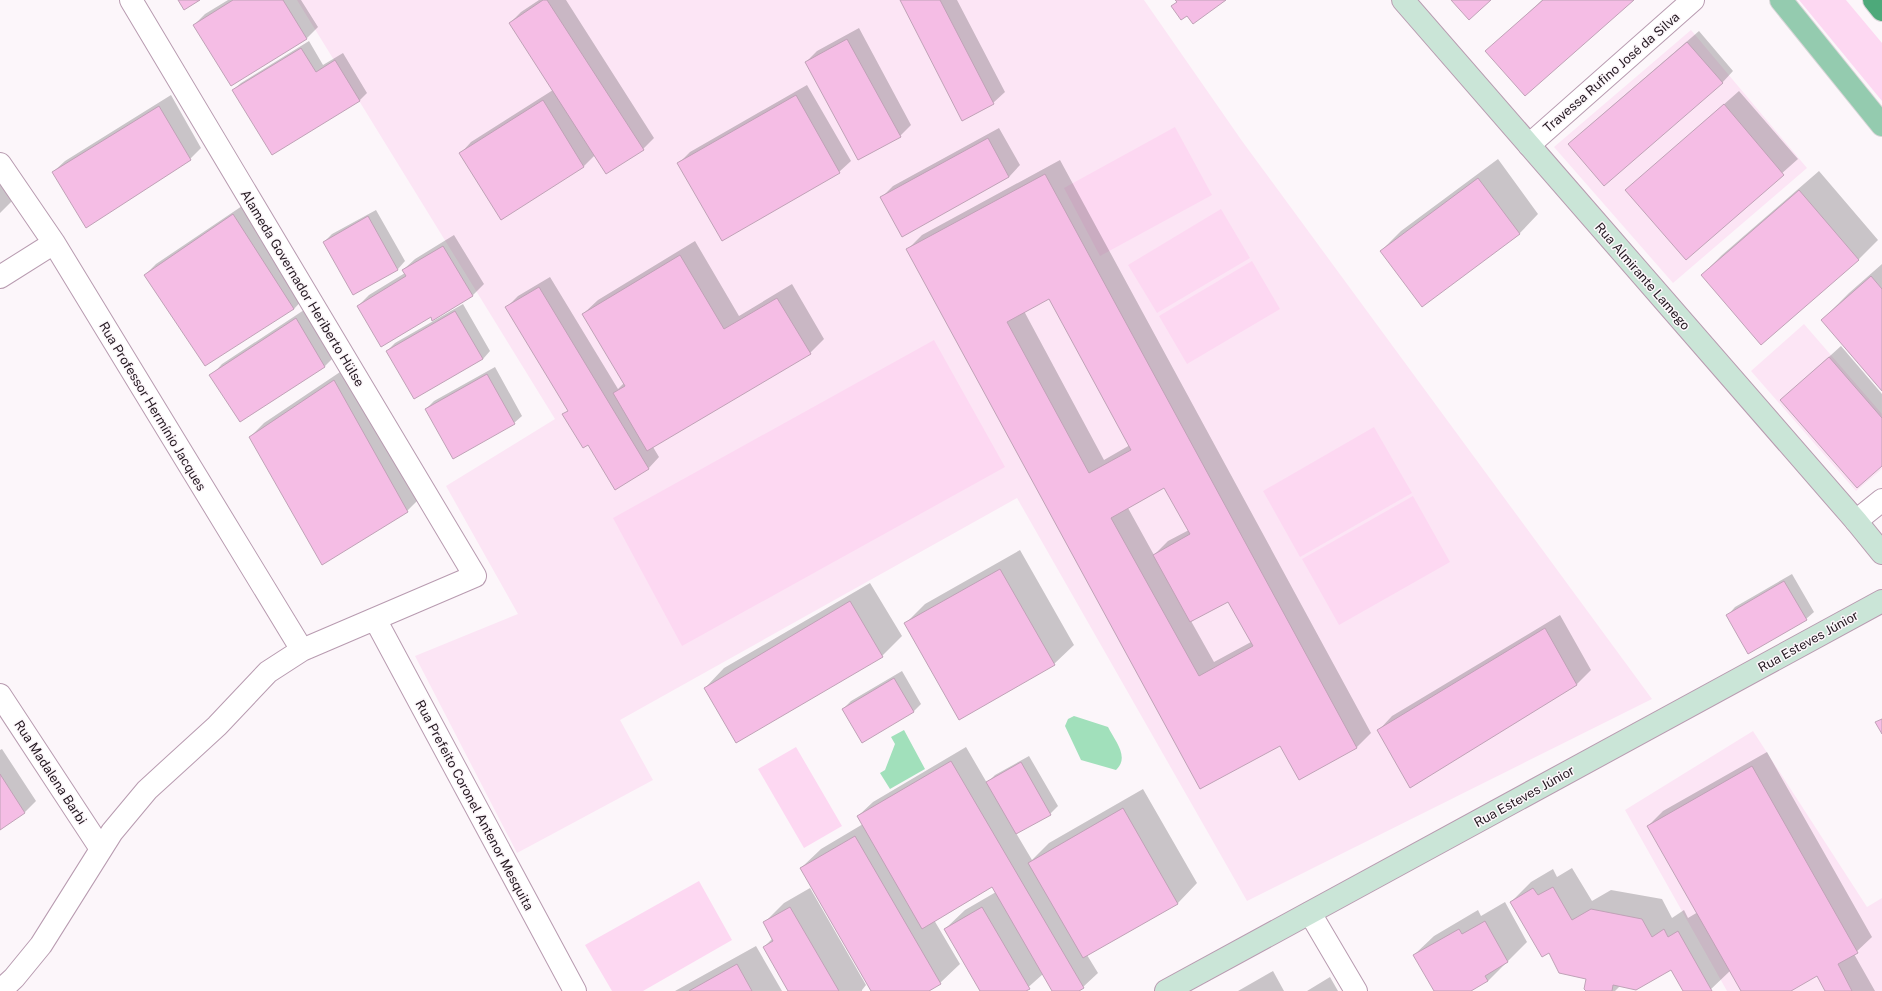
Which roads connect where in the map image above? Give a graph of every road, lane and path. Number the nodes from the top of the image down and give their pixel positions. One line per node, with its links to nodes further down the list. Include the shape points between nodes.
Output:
1 (130, 0): 16 (street, Alameda Governador Heriberto Hülse, via 475,576)
2 (1403, 0): 8 (street, Rua Almirante Lamego)
3 (1693, 0): 8 (street, Travessa Rufino José da Silva)
4 (1781, 0): 7 (main road)
5 (1874, 0): 6 (highway)
6 (1882, 10)
7 (1882, 125)
8 (1529, 145): 13 (street, Rua Almirante Lamego)
9 (0, 164): 10 (street, Rua Professor Hermínio Jacques)
10 (54, 243): 11 (street); 17 (street, Rua Professor Hermínio Jacques)
11 (0, 277)
12 (1882, 500): 13 (street)
13 (1856, 521): 14 (street, Rua Almirante Lamego)
14 (1882, 553)
15 (1882, 601): 20 (street, Rua Esteves Júnior)
16 (375, 620): 17 (street); 22 (street, Rua Prefeito Coronel Antenor Mesquita)
17 (302, 650): 19 (street, via 268,672 217,726 147,790)
18 (0, 695): 19 (street, Rua Madalena Barbi)
19 (101, 849): 21 (street, via 41,945 14,978)
20 (1310, 913): 23 (street, Rua Esteves Júnior); 24 (street)
21 (0, 990)
22 (575, 991)
23 (1166, 991)
24 (1356, 991)

